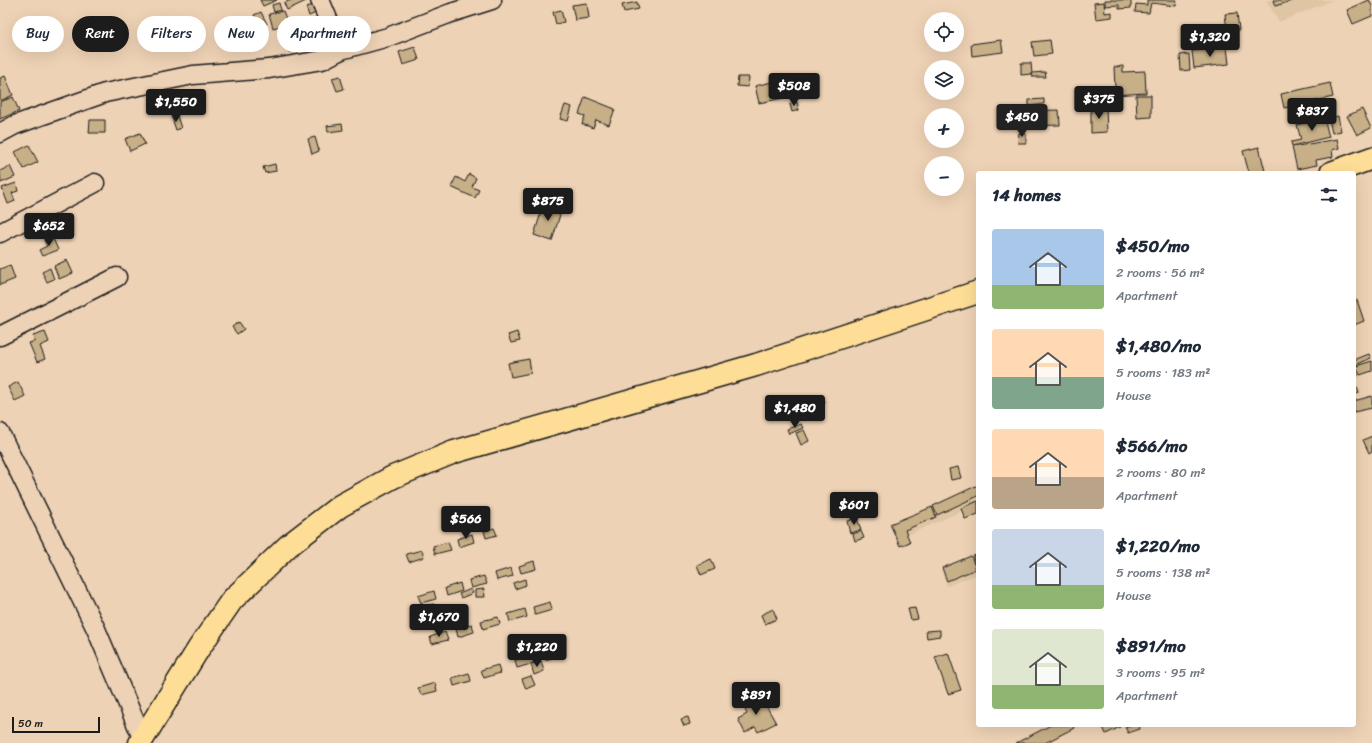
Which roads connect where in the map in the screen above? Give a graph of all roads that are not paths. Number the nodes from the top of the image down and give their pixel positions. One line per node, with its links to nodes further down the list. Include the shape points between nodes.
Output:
1 (320, 0): 3 (street)
2 (492, 0): 4 (street)
3 (327, 16)
4 (371, 42)
5 (337, 52): 6 (street, via 322,60 269,69 193,75 105,92)
6 (0, 133)
7 (1372, 158): 8 (main road)
8 (1336, 171)
9 (95, 182): 10 (street)
10 (0, 233)
11 (117, 277): 13 (street)
12 (976, 293): 15 (main road, via 756,365 454,452 393,477 340,506 288,546 232,600)
13 (0, 336)
14 (1, 436): 15 (street, via 96,629)
15 (141, 741)

